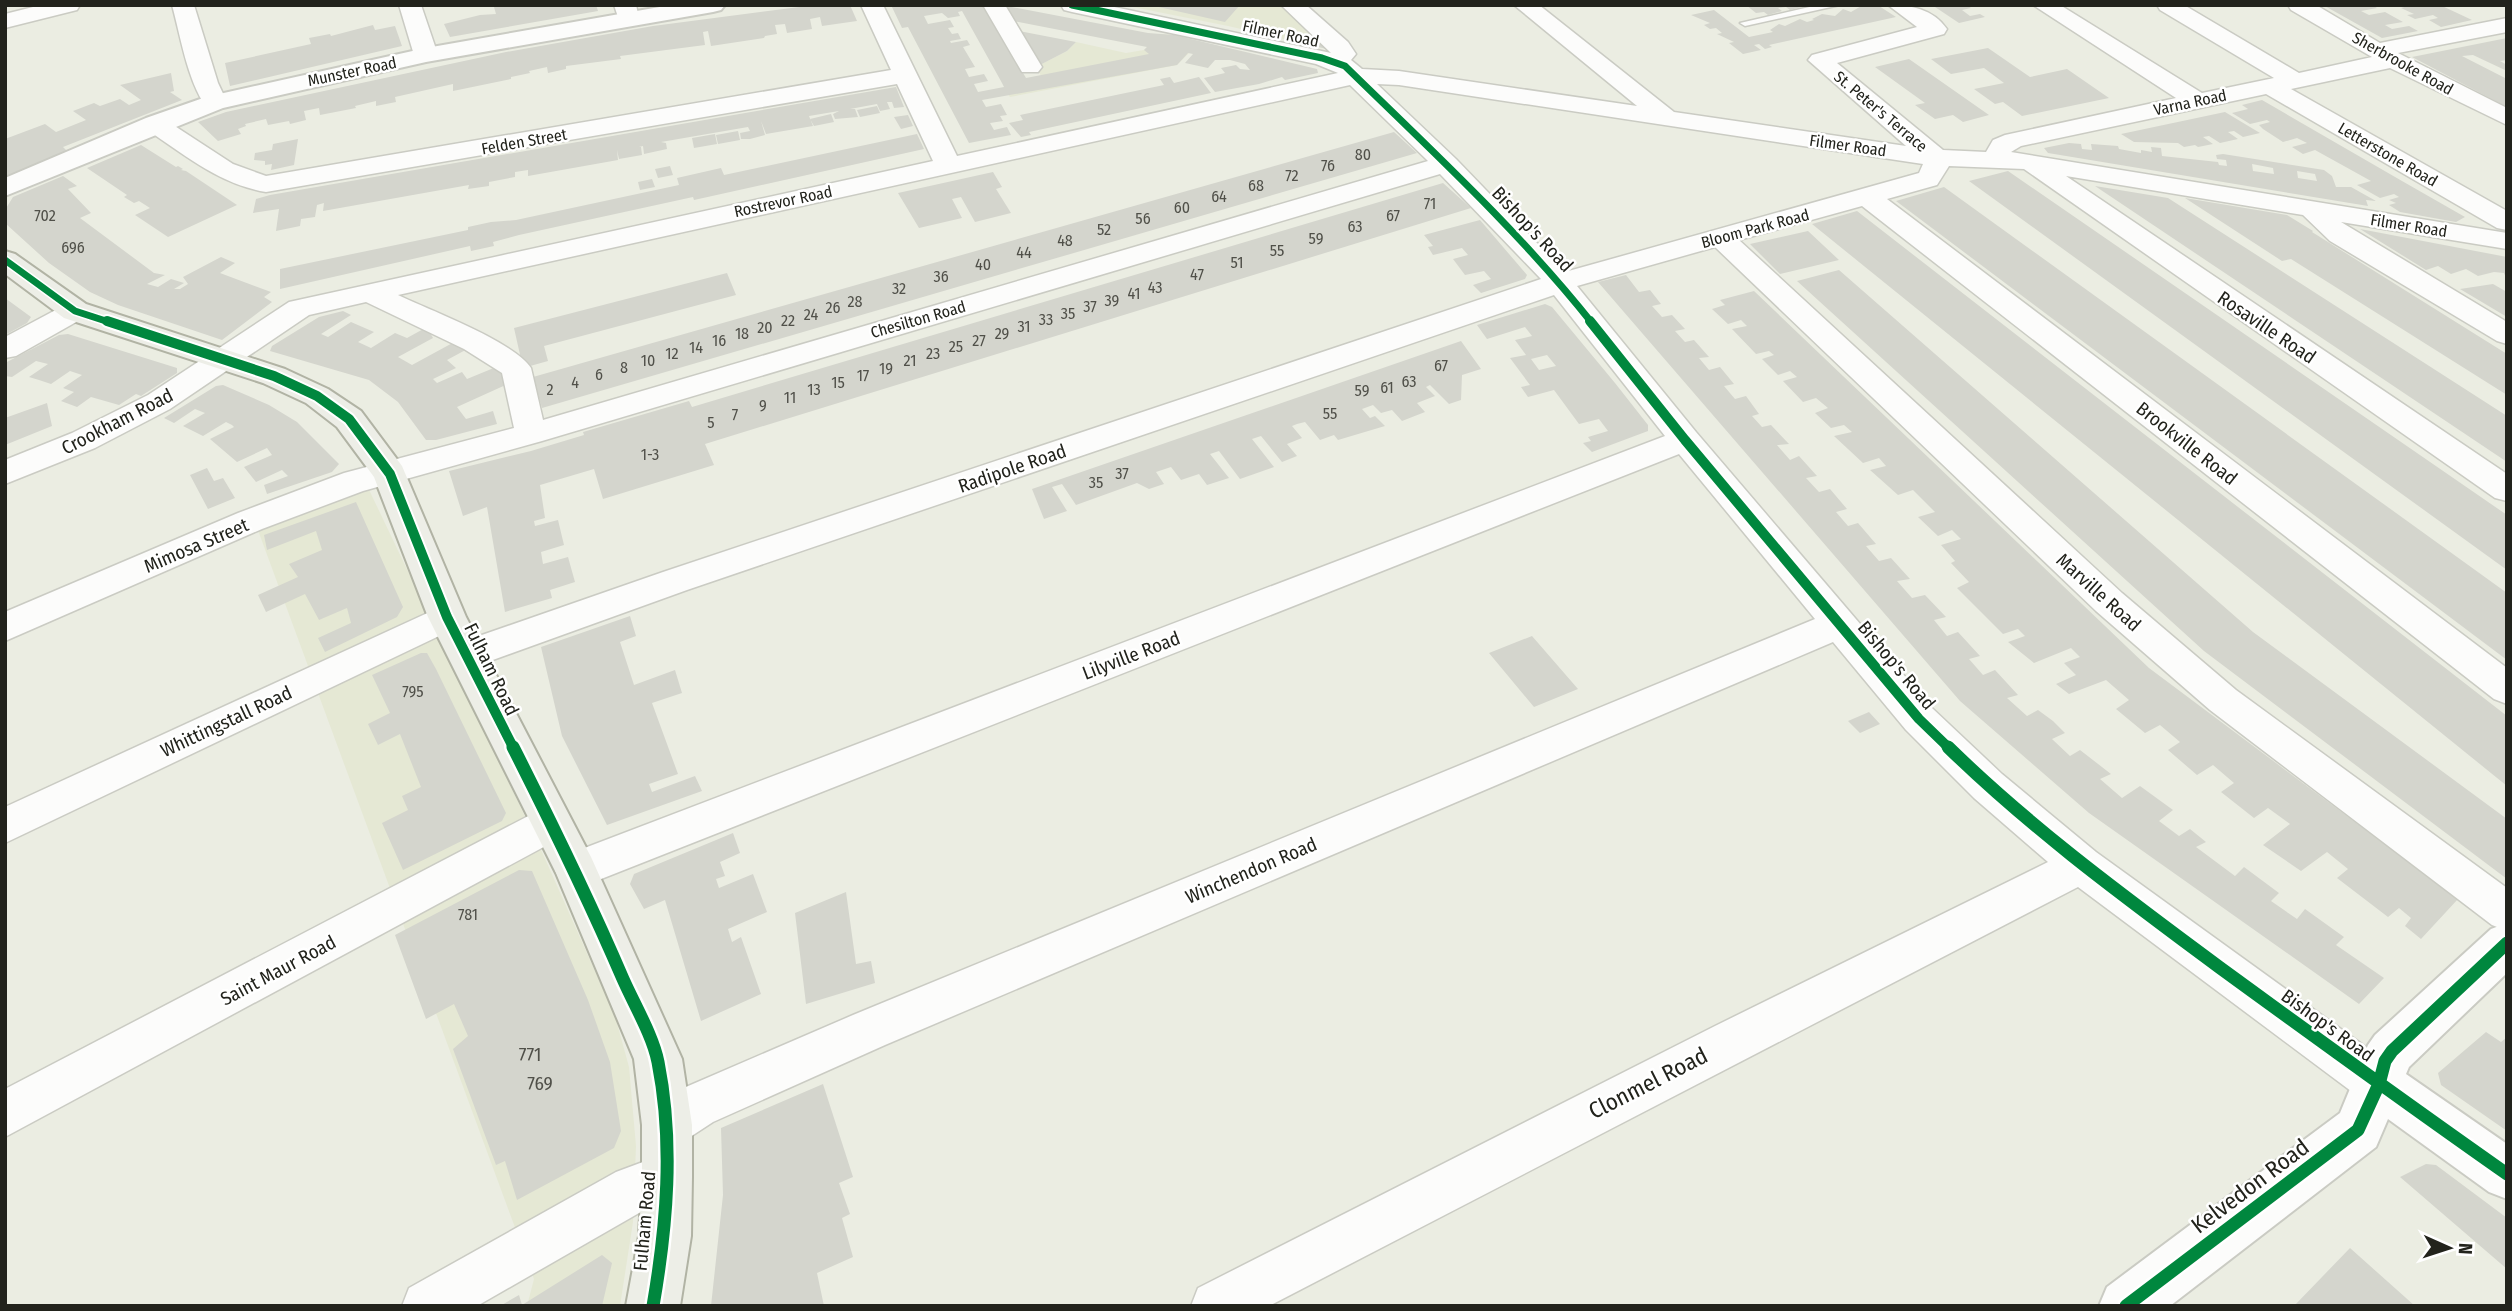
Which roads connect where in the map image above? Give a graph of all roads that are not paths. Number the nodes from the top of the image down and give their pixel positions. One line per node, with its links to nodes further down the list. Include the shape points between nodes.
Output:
1 (69, 5): 17 (street)
2 (183, 5): 28 (street)
3 (410, 5): 20 (street)
4 (713, 5): 16 (street, Munster Road)
5 (872, 5): 24 (street)
6 (994, 5): 22 (street)
7 (1072, 5): 23 (street, Filmer Road)
8 (1292, 5): 23 (street, Bishop's Road, via 1340,47)
9 (1525, 5): 30 (street)
10 (1835, 5): 18 (lane)
11 (1899, 5): 32 (street, St. Peter's Terrace, via 1936,29 1820,60)
12 (2044, 5): 27 (street)
13 (2168, 5): 25 (street)
14 (2300, 5): 21 (street, Sherbrooke Road)
15 (2476, 10): 19 (street)
16 (627, 12): 20 (street, Munster Road)
17 (5, 21)
18 (1745, 23)
19 (2507, 25): 21 (street, Varna Road)
20 (426, 55): 28 (street, Munster Road)
21 (2386, 55): 25 (street, Varna Road); 29 (street, Sherbrooke Road)
22 (1030, 67)
23 (1347, 69): 30 (street, Filmer Road); 35 (street, Bishop's Road); 36 (street, Rostrevor Road)
24 (907, 75): 31 (street, Felden Street, via 266,184 235,175); 36 (street)
25 (2294, 80): 26 (street, Varna Road)
26 (2269, 86): 27 (street, Varna Road); 40 (street, Letterstone Road)
27 (2196, 100): 33 (street, Varna Road, via 2014,140 2002,145)
28 (215, 102): 31 (street, Munster Road)
29 (2507, 118)
30 (1668, 119): 32 (street, Filmer Road)
31 (155, 124): 37 (street, Munster Road)
32 (1937, 158): 33 (street, Filmer Road); 38 (street, Bloom Park Road, via 1928,179)
33 (1995, 158): 34 (street, Filmer Road)
34 (2029, 162): 39 (street, Filmer Road); 54 (street, Rosaville Road)
35 (1447, 164): 44 (street, Bishop's Road); 50 (street, Chesilton Road)
36 (948, 165): 45 (street, Rostrevor Road)
37 (5, 188)
38 (1868, 197): 41 (street, Bloom Park Road); 59 (street, Brookville Road)
39 (2309, 208): 42 (street, Filmer Road); 47 (street, via 2340,235)
40 (2507, 222)
41 (1720, 237): 44 (street, Bloom Park Road); 64 (street, Marville Road, via 2109,602 2222,700)
42 (2507, 241)
43 (5, 260): 46 (main road, Fulham Road)
44 (1559, 282): 51 (street, Bishop's Road); 58 (street, Radipole Road)
45 (368, 292): 49 (street, Rostrevor Road, via 299,308); 50 (street, via 475,342 516,368)
46 (75, 311): 48 (street); 49 (main road, Fulham Road)
47 (2507, 335)
48 (5, 349)
49 (224, 359): 52 (street, Crookham Road, via 131,417 79,444); 53 (main road, Fulham Road, via 317,396 349,419)
50 (531, 434): 53 (street, Chesilton Road)
51 (1685, 440): 56 (street, Bishop's Road); 63 (street, Lilyville Road)
52 (5, 473)
53 (390, 474): 55 (main road, Fulham Road); 57 (street, Mimosa Street, via 356,481 250,521)
54 (2507, 490)
55 (447, 617): 58 (main road, Fulham Road); 61 (street, Whittingstall Road)
56 (1839, 624): 62 (street, Bishop's Road, via 1919,719 1988,786); 68 (street, Winchendon Road, via 869,1030 696,1106)
57 (5, 627)
58 (466, 655): 60 (main road, Fulham Road)
59 (2507, 689)
60 (550, 824): 63 (main road, Fulham Road); 67 (street, Saint Maur Road)
61 (5, 826)
62 (2081, 864): 66 (street, Bishop's Road); 73 (street, Clonmel Road)
63 (576, 870): 68 (main road, Fulham Road, via 658,1059)
64 (2507, 912)
65 (2507, 943): 66 (street, Kelvedon Road, via 2392,1051)
66 (2379, 1084): 69 (street, Bishop's Road); 74 (street, Kelvedon Road, via 2358,1130)
67 (5, 1114)
68 (667, 1125): 70 (main road, Fulham Road)
69 (2507, 1174)
70 (667, 1177): 71 (street, via 634,1189); 72 (main road, Fulham Road, via 665,1236)
71 (427, 1306)
72 (653, 1306)
73 (1216, 1306)
74 (2126, 1306)

